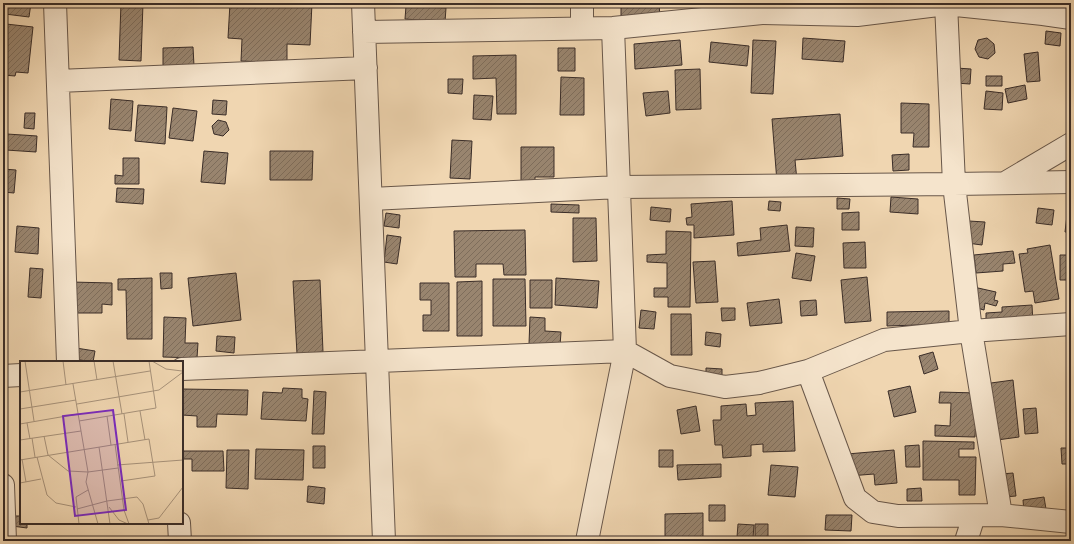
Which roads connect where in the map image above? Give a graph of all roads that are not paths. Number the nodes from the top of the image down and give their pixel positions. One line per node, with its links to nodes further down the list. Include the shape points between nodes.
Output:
1 (55, 3): 11 (street)
2 (363, 3): 9 (street)
3 (582, 3): 7 (street)
4 (946, 3): 5 (street, via 857,15); 6 (street); 15 (street)
5 (761, 8): 8 (street)
6 (1071, 18)
7 (582, 28): 8 (street); 9 (street)
8 (613, 28): 16 (street)
9 (364, 32): 10 (street)
10 (366, 68): 11 (street); 17 (street)
11 (58, 81): 21 (street)
12 (1071, 144): 14 (street)
13 (1071, 182): 14 (street)
14 (1004, 183): 15 (street)
15 (954, 184): 16 (street); 19 (street)
16 (619, 187): 17 (street); 20 (street)
17 (371, 199): 22 (street)
18 (1071, 324): 19 (street)
19 (971, 331): 24 (street, via 884,340); 28 (street)
20 (625, 351): 22 (street); 24 (street, via 670,376 725,387 760,383); 35 (street)
21 (68, 361)
22 (377, 361): 23 (street); 34 (street)
23 (183, 368)
24 (808, 372): 29 (street, via 855,498 873,512 898,516)
25 (20, 375): 26 (street)
26 (3, 376)
27 (3, 485): 32 (street)
28 (1001, 515): 29 (street); 30 (street)
29 (974, 516): 36 (street)
30 (1071, 522)
31 (179, 524): 33 (street)
32 (5, 541)
33 (180, 541)
34 (384, 541)
35 (587, 541)
36 (966, 541)

